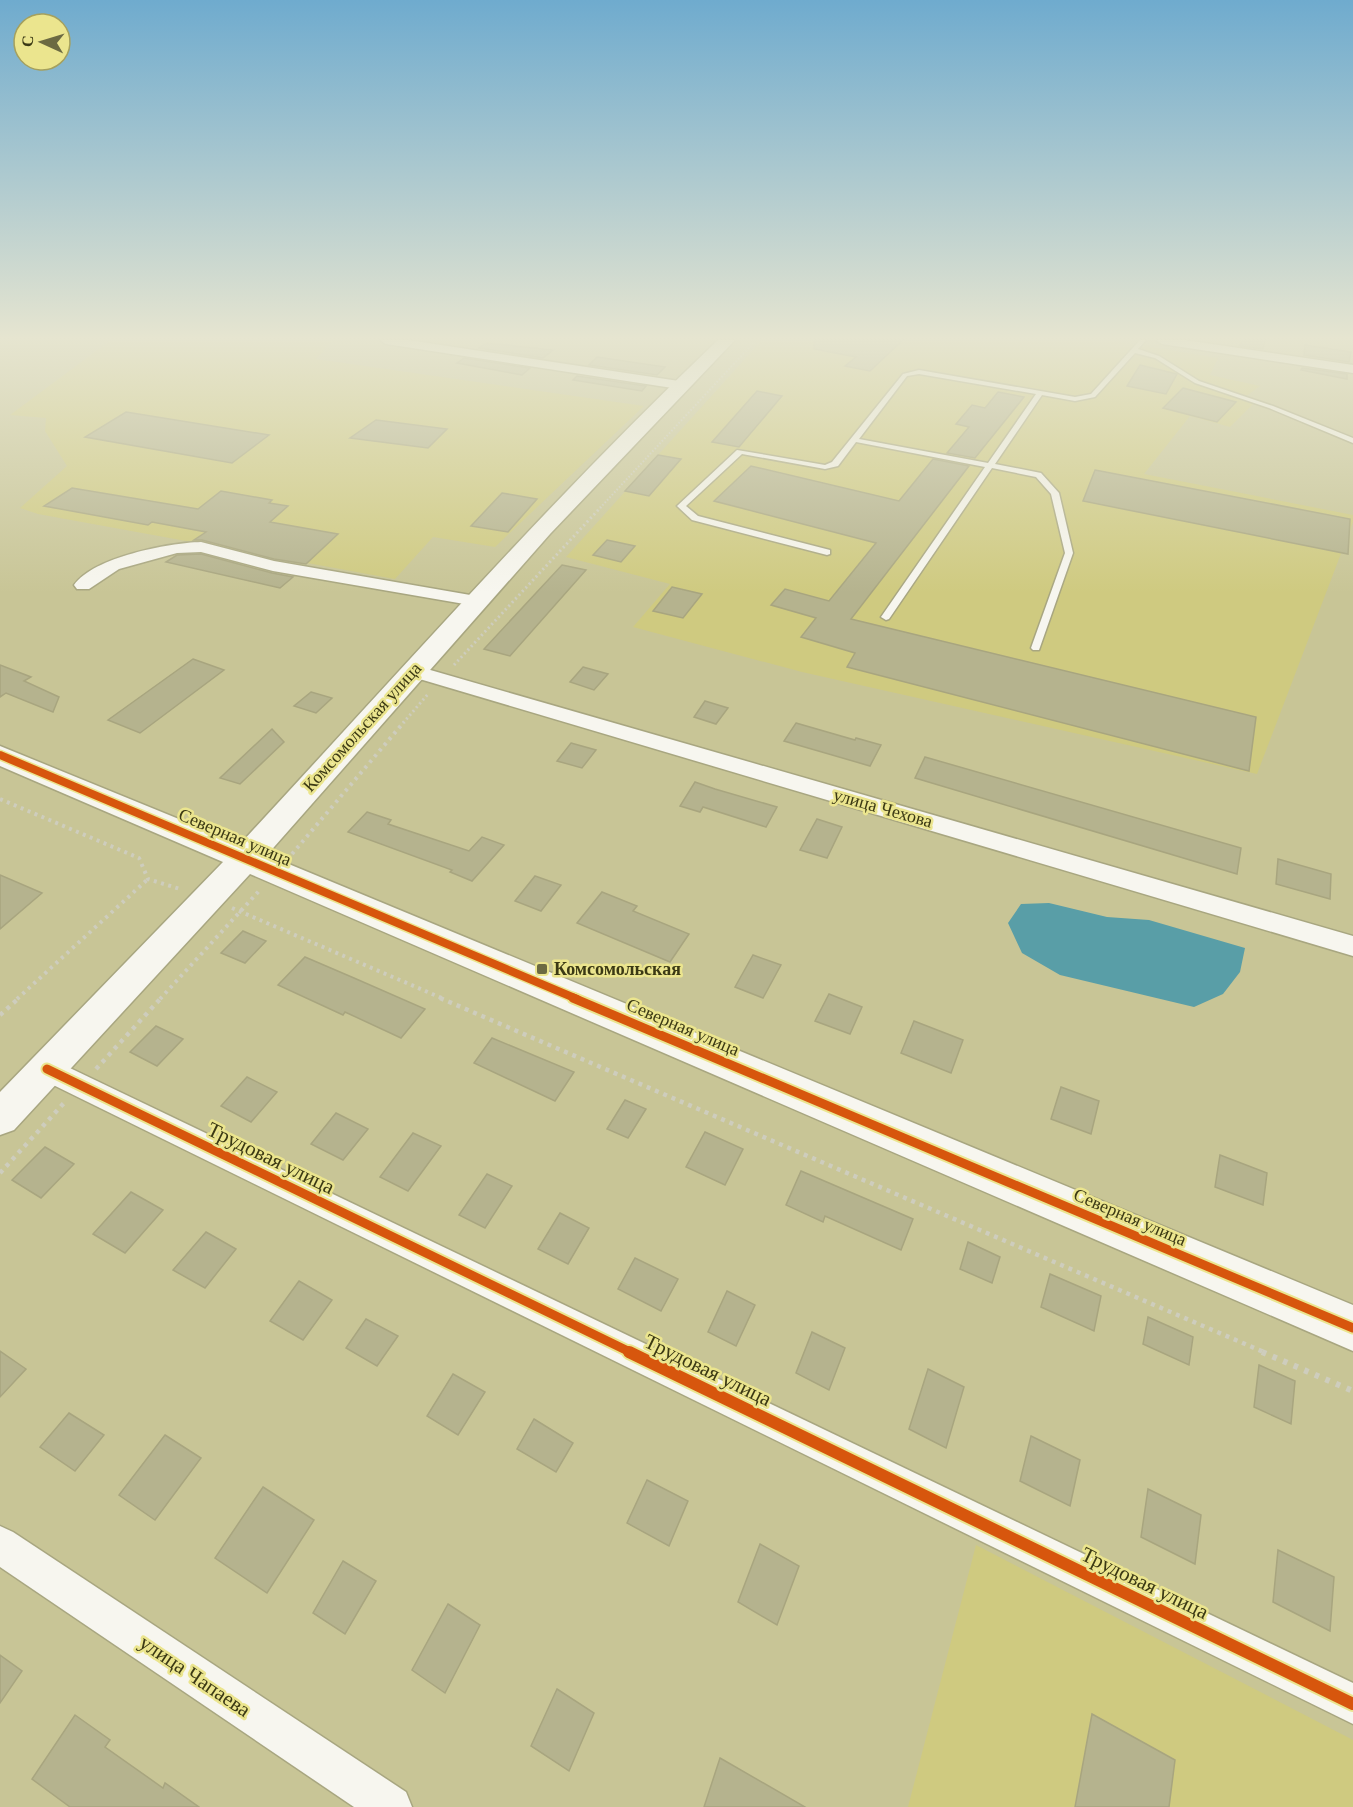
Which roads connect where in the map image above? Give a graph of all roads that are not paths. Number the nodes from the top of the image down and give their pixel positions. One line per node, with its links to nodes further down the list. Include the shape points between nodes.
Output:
1 (642, 424): 10 (street, Комсомольская улица)
2 (866, 424): 5 (lane)
3 (1019, 424): 7 (lane)
4 (1313, 424): 6 (lane)
5 (854, 440): 7 (lane); 8 (lane, via 836,464 825,467 740,452 681,506 695,518)
6 (1353, 441)
7 (990, 466): 11 (lane); 12 (lane, via 1038,475 1055,493 1069,553)
8 (827, 552)
9 (83, 585): 10 (street, via 113,565 176,548 201,547 273,566)
10 (476, 601): 13 (street, Комсомольская улица)
11 (886, 617)
12 (1036, 648)
13 (413, 671): 15 (street, Комсомольская улица); 16 (street, улица Чехова)
14 (0, 755): 15 (street, Северная улица)
15 (262, 864): 17 (street, Комсомольская улица, via 224,905); 19 (street, Северная улица)
16 (1353, 946)
17 (47, 1069): 18 (street, Комсомольская улица); 21 (street, Трудовая улица)
18 (0, 1118)
19 (1353, 1328)
20 (0, 1545): 22 (street, улица Чапаева)
21 (1353, 1704)
22 (391, 1807)

